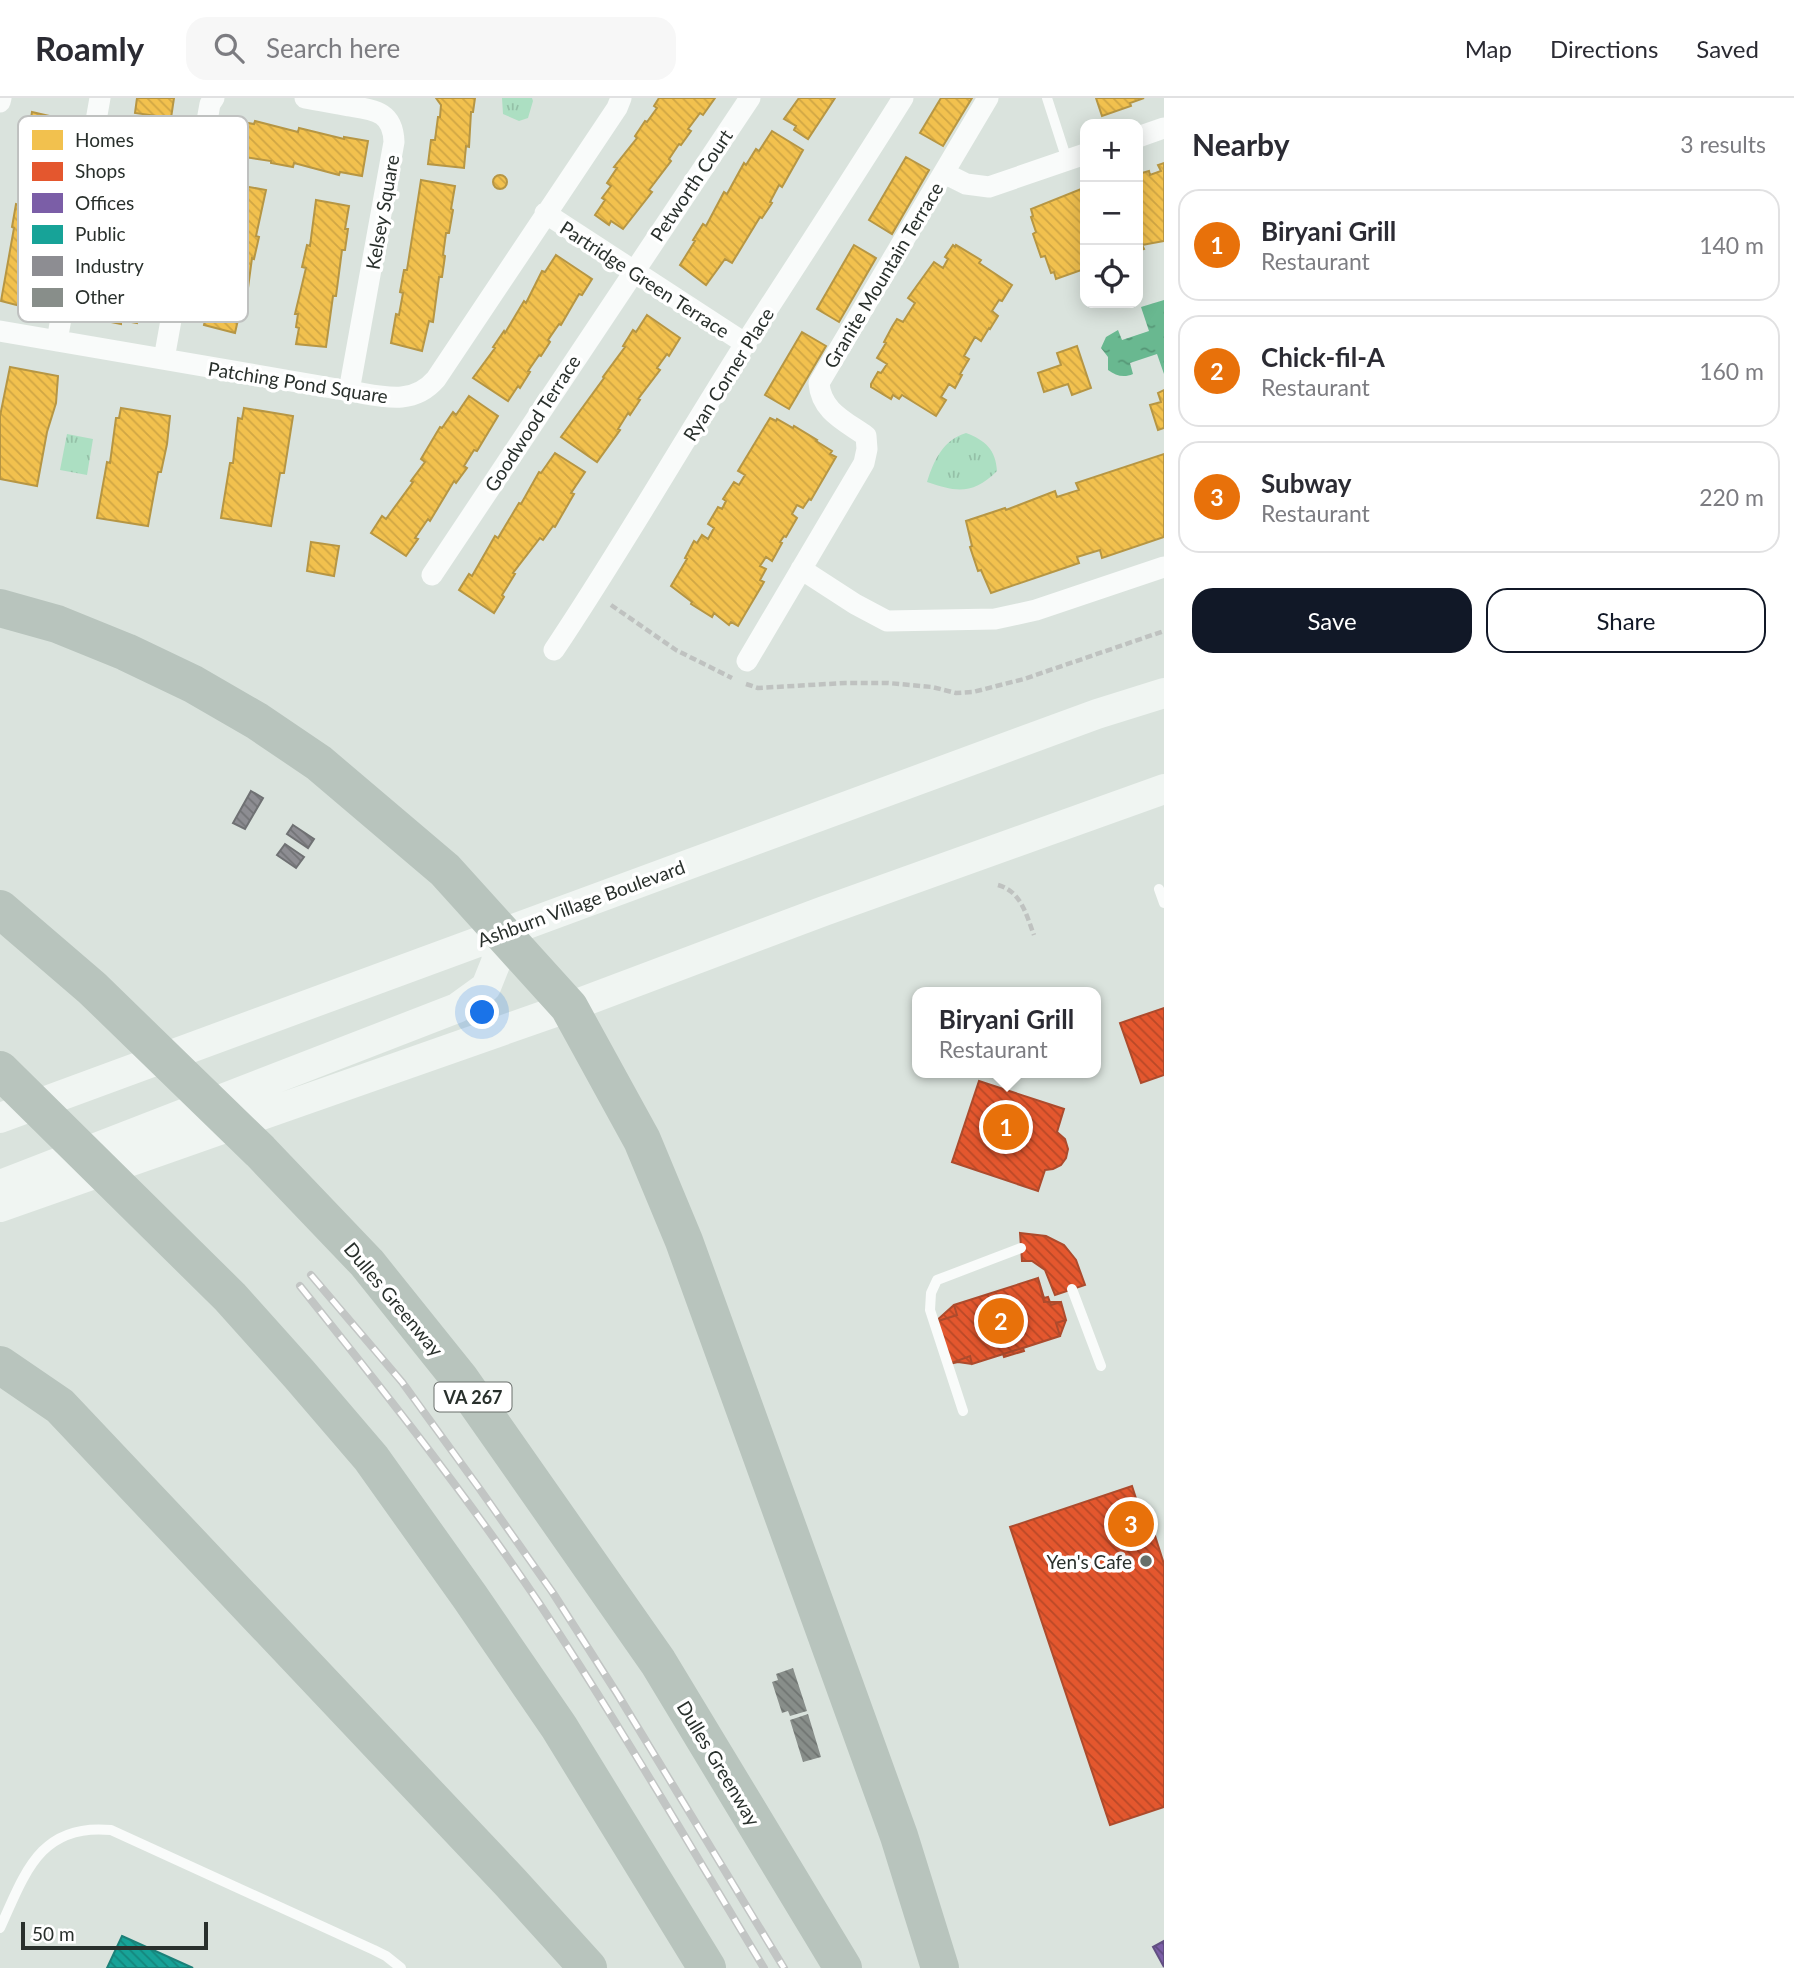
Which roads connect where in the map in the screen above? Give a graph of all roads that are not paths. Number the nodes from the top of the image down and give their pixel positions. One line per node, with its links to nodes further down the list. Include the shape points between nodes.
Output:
1 (100, 98): 9 (street)
2 (214, 98): 10 (street)
3 (305, 98): 23 (street, Kelsey Square, via 378,111 394,132)
4 (621, 98): 15 (street, Patching Pond Square)
5 (750, 98): 16 (street, Petworth Court)
6 (903, 98): 21 (street, Ryan Corner Place)
7 (988, 98): 14 (street, Granite Mountain Terrace)
8 (1047, 98): 13 (lane)
9 (97, 116)
10 (207, 116)
11 (1164, 128): 12 (street)
12 (1143, 135)
13 (1076, 158): 14 (street, via 989,187 965,184)
14 (944, 173): 25 (street, Granite Mountain Terrace, via 819,383 820,398 866,436 867,449 864,463)
15 (545, 213): 16 (street, Partridge Green Terrace); 23 (street, Patching Pond Square, via 428,388 401,399)
16 (633, 272): 21 (street, Partridge Green Terrace); 26 (street, Goodwood Terrace)
17 (60, 322): 20 (street)
18 (171, 322): 22 (street)
19 (0, 331): 20 (street, Patching Pond Square)
20 (57, 341): 22 (street, Patching Pond Square)
21 (746, 344): 28 (street, Ryan Corner Place)
22 (164, 359): 23 (street, Patching Pond Square)
23 (349, 391)
24 (1164, 567): 25 (street, via 995,619 887,621)
25 (801, 569): 29 (street, Granite Mountain Terrace)
26 (432, 575)
27 (0, 608): 35 (highway, via 57,624 125,652 193,684 257,722 318,763 445,870)
28 (554, 650)
29 (747, 661)
30 (1164, 693): 35 (main road, Ashburn Village Boulevard)
31 (1164, 789): 36 (main road)
32 (1159, 889): 33 (lane)
33 (1164, 903)
34 (0, 909): 50 (highway, Dulles Greenway / VA 267, via 92,988 260,1151 367,1263 460,1379 658,1662)
35 (501, 932): 36 (highway); 38 (main road, Ashburn Village Boulevard); 39 (main road, via 486,987 457,1009)
36 (569, 1007): 39 (main road, via 304,1100); 51 (highway, via 642,1140 684,1241 894,1823)
37 (0, 1070): 49 (highway, via 230,1297 371,1458 559,1727)
38 (0, 1118)
39 (17, 1186): 40 (main road)
40 (0, 1207)
41 (1021, 1248): 45 (lane, via 937,1280 931,1293 930,1310)
42 (1072, 1289): 44 (lane)
43 (0, 1365): 48 (highway, via 60,1406)
44 (1101, 1366)
45 (963, 1410)
46 (0, 1928): 47 (lane, via 39,1853 62,1835 94,1828 128,1836 386,1956)
47 (401, 1968)
48 (588, 1968)
49 (707, 1968)
50 (843, 1968)
51 (940, 1968)

